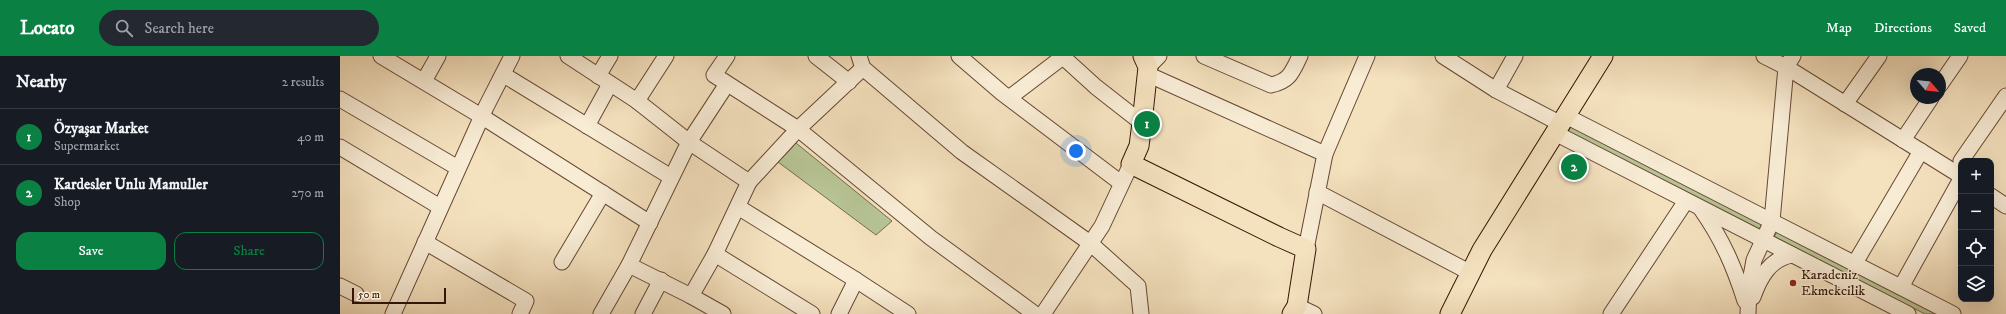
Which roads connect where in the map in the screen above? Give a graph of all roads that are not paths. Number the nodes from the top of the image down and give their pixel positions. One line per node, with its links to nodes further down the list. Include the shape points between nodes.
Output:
1 (381, 56): 26 (street)
2 (438, 56): 26 (street)
3 (512, 56): 23 (street)
4 (568, 56): 24 (street)
5 (610, 56): 24 (street)
6 (666, 56): 34 (street)
7 (727, 56): 29 (street, via 714,75)
8 (816, 56): 27 (street)
9 (1204, 56): 10 (street, via 1271,85 1282,83 1289,77)
10 (1300, 56)
11 (1367, 56): 46 (street)
12 (1443, 56): 30 (street)
13 (1515, 56): 30 (street)
14 (1603, 56): 39 (main road)
15 (1764, 56): 20 (street)
16 (1879, 56): 35 (street)
17 (1960, 56): 25 (street)
18 (1063, 57): 32 (street); 38 (street)
19 (968, 58): 32 (street)
20 (1790, 61): 35 (street); 63 (street)
21 (861, 62): 27 (street); 67 (street, via 962,152)
22 (1149, 63): 38 (main road); 46 (street)
23 (504, 75): 37 (street); 40 (street)
24 (598, 76): 28 (street)
25 (1946, 76)
26 (424, 81): 37 (street)
27 (849, 82): 41 (street)
28 (610, 84): 34 (street); 40 (street)
29 (727, 84): 41 (street); 43 (street)
30 (1496, 90): 39 (street)
31 (2006, 96): 47 (street)
32 (1009, 98): 54 (street)
33 (340, 99): 49 (street)
34 (637, 101): 43 (street)
35 (1845, 104): 42 (street)
36 (1927, 104): 42 (street)
37 (481, 116): 49 (street); 56 (street)
38 (1142, 123): 48 (main road, via 1139,146)
39 (1560, 125): 58 (street); 63 (street); 74 (main road, via 1482,250)
40 (587, 126): 52 (street)
41 (798, 129): 53 (street); 91 (street, via 931,238)
42 (1903, 140): 45 (street)
43 (690, 142): 52 (street); 53 (street)
44 (340, 147): 60 (street)
45 (1922, 151): 50 (street); 72 (street)
46 (1325, 154): 55 (street)
47 (1967, 158)
48 (1130, 164): 54 (street); 68 (main road)
49 (458, 168): 60 (street)
50 (1958, 169)
51 (1958, 174): 78 (street)
52 (671, 177): 64 (street)
53 (749, 182): 61 (street)
54 (1121, 183): 67 (street, via 1102,226)
55 (1318, 192): 68 (street); 74 (street)
56 (603, 193): 64 (street); 71 (street)
57 (1994, 198): 59 (street)
58 (1686, 201): 62 (street); 96 (street)
59 (2006, 206)
60 (440, 207): 66 (street)
61 (738, 207): 69 (street); 76 (street)
62 (1699, 208): 65 (street); 82 (street, via 1717,233 1730,259)
63 (1772, 222): 65 (street); 72 (street)
64 (650, 223): 73 (street)
65 (1763, 240): 70 (street); 82 (street, via 1754,260)
66 (425, 242): 83 (street); 84 (street, via 526,301)
67 (1090, 243): 92 (street); 93 (street, via 1138,286)
68 (1306, 249): 81 (main road)
69 (715, 254): 80 (street); 88 (street)
70 (1792, 255): 82 (street, via 1783,257 1770,266 1759,281); 97 (street)
71 (562, 262)
72 (1855, 263): 78 (street)
73 (629, 265): 75 (street); 85 (street)
74 (1471, 273): 95 (main road)
75 (660, 280): 80 (street); 86 (street)
76 (856, 280): 89 (street); 90 (street)
77 (340, 286): 79 (street)
78 (1901, 287): 98 (street)
79 (356, 294)
80 (691, 296): 87 (street)
81 (1296, 311): 94 (street)
82 (1748, 313)
83 (393, 314)
84 (520, 314)
85 (601, 314)
86 (643, 314)
87 (723, 314)
88 (812, 314)
89 (839, 314)
90 (908, 314)
91 (1036, 314)
92 (1043, 314)
93 (1141, 314)
94 (1314, 314)
95 (1450, 314)
96 (1611, 314)
97 (1908, 314)
98 (1953, 314)

